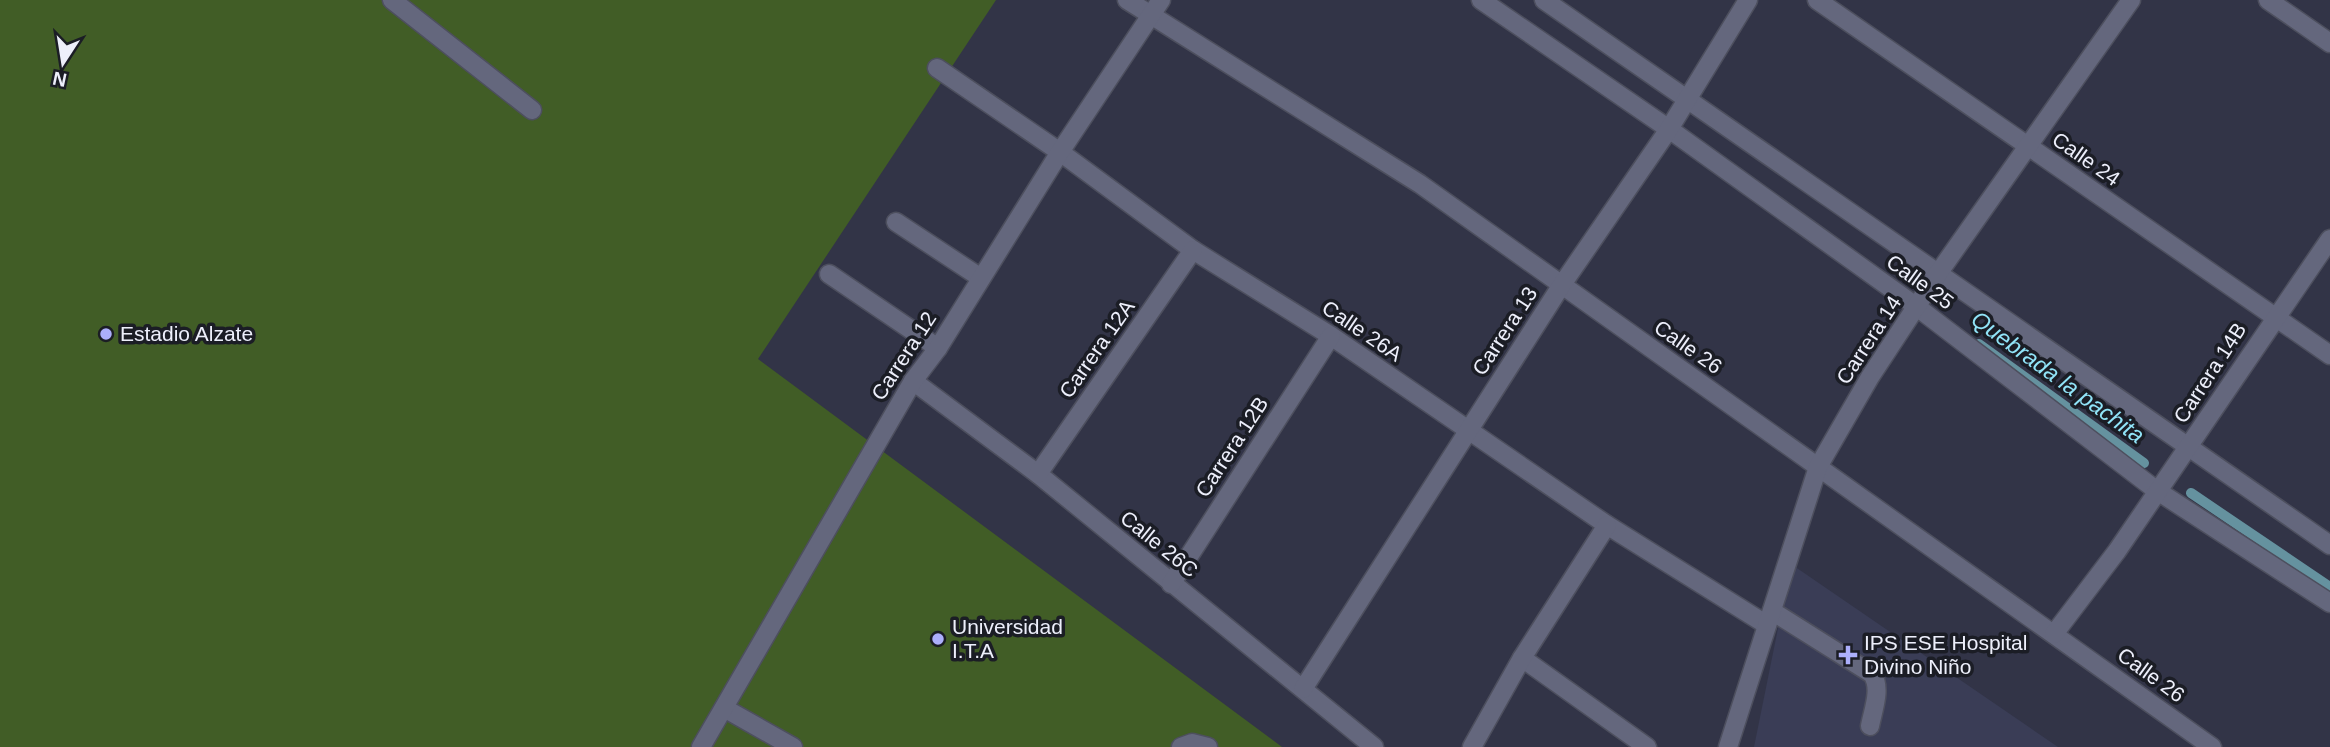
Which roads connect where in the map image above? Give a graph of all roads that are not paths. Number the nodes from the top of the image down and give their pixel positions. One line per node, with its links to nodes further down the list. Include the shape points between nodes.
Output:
1 (392, 0): 14 (street)
2 (1127, 0): 10 (street, Calle 26)
3 (1161, 0): 10 (street, Carrera 12)
4 (1481, 0): 15 (street, Calle 25)
5 (1544, 0): 13 (street)
6 (1748, 0): 13 (street, Carrera 13)
7 (1817, 0): 16 (street, Calle 24)
8 (2132, 0): 16 (street, Carrera 14)
9 (2268, 0): 11 (street)
10 (1152, 16): 17 (street, Carrera 12); 24 (street, Calle 26, via 1420,184)
11 (2330, 43)
12 (937, 68): 17 (street, Calle 26A)
13 (1686, 99): 15 (street, Carrera 13); 22 (street)
14 (532, 110)
15 (1669, 129): 24 (street, Carrera 13); 25 (street, Calle 25)
16 (2028, 147): 22 (street, Carrera 14); 26 (street, Calle 24)
17 (1060, 152): 20 (street, Calle 26A); 23 (street, Carrera 12)
18 (896, 222): 23 (street)
19 (2330, 239): 26 (street, Carrera 14B)
20 (1193, 250): 27 (street, Calle 26A); 34 (street, Carrera 12A)
21 (829, 274): 28 (street)
22 (1937, 275): 25 (street, Carrera 14); 32 (street)
23 (981, 278): 28 (street, Carrera 12)
24 (1561, 286): 31 (street, Carrera 13); 33 (street, Calle 26)
25 (1917, 307): 33 (street, Carrera 14); 35 (street, Calle 25)
26 (2275, 317): 29 (street, Calle 24); 32 (street, Carrera 14B)
27 (1331, 336): 31 (street, Calle 26A); 38 (street, Carrera 12B)
28 (938, 348): 30 (street, Carrera 12)
29 (2330, 355)
30 (913, 382): 34 (street, Calle 26C); 44 (street, Carrera 12)
31 (1468, 429): 36 (street, Calle 26A); 43 (street, Carrera 13)
32 (2188, 448): 35 (street, Carrera 14B); 37 (street)
33 (1818, 467): 40 (street, Carrera 14); 41 (street, Calle 26)
34 (1038, 474): 38 (street, Calle 26C)
35 (2156, 491): 39 (street, Calle 25); 41 (street, Carrera 14B)
36 (1607, 525): 40 (street, Calle 26A); 42 (street)
37 (2330, 545)
38 (1171, 584): 43 (street, Calle 26C)
39 (2330, 603)
40 (1769, 618): 45 (street, Calle 26A, via 1872,674 1877,683); 53 (street, Carrera 14)
41 (2054, 634): 54 (street, Calle 26)
42 (1522, 658): 51 (street); 52 (street)
43 (1303, 689): 50 (street, Calle 26C)
44 (724, 708): 46 (street, Carrera 12); 47 (street)
45 (1870, 726)
46 (701, 747)
47 (793, 747)
48 (1181, 747): 49 (street, via 1192,743)
49 (1208, 747)
50 (1374, 747)
51 (1472, 747)
52 (1647, 747)
53 (1728, 747)
54 (2212, 747)

